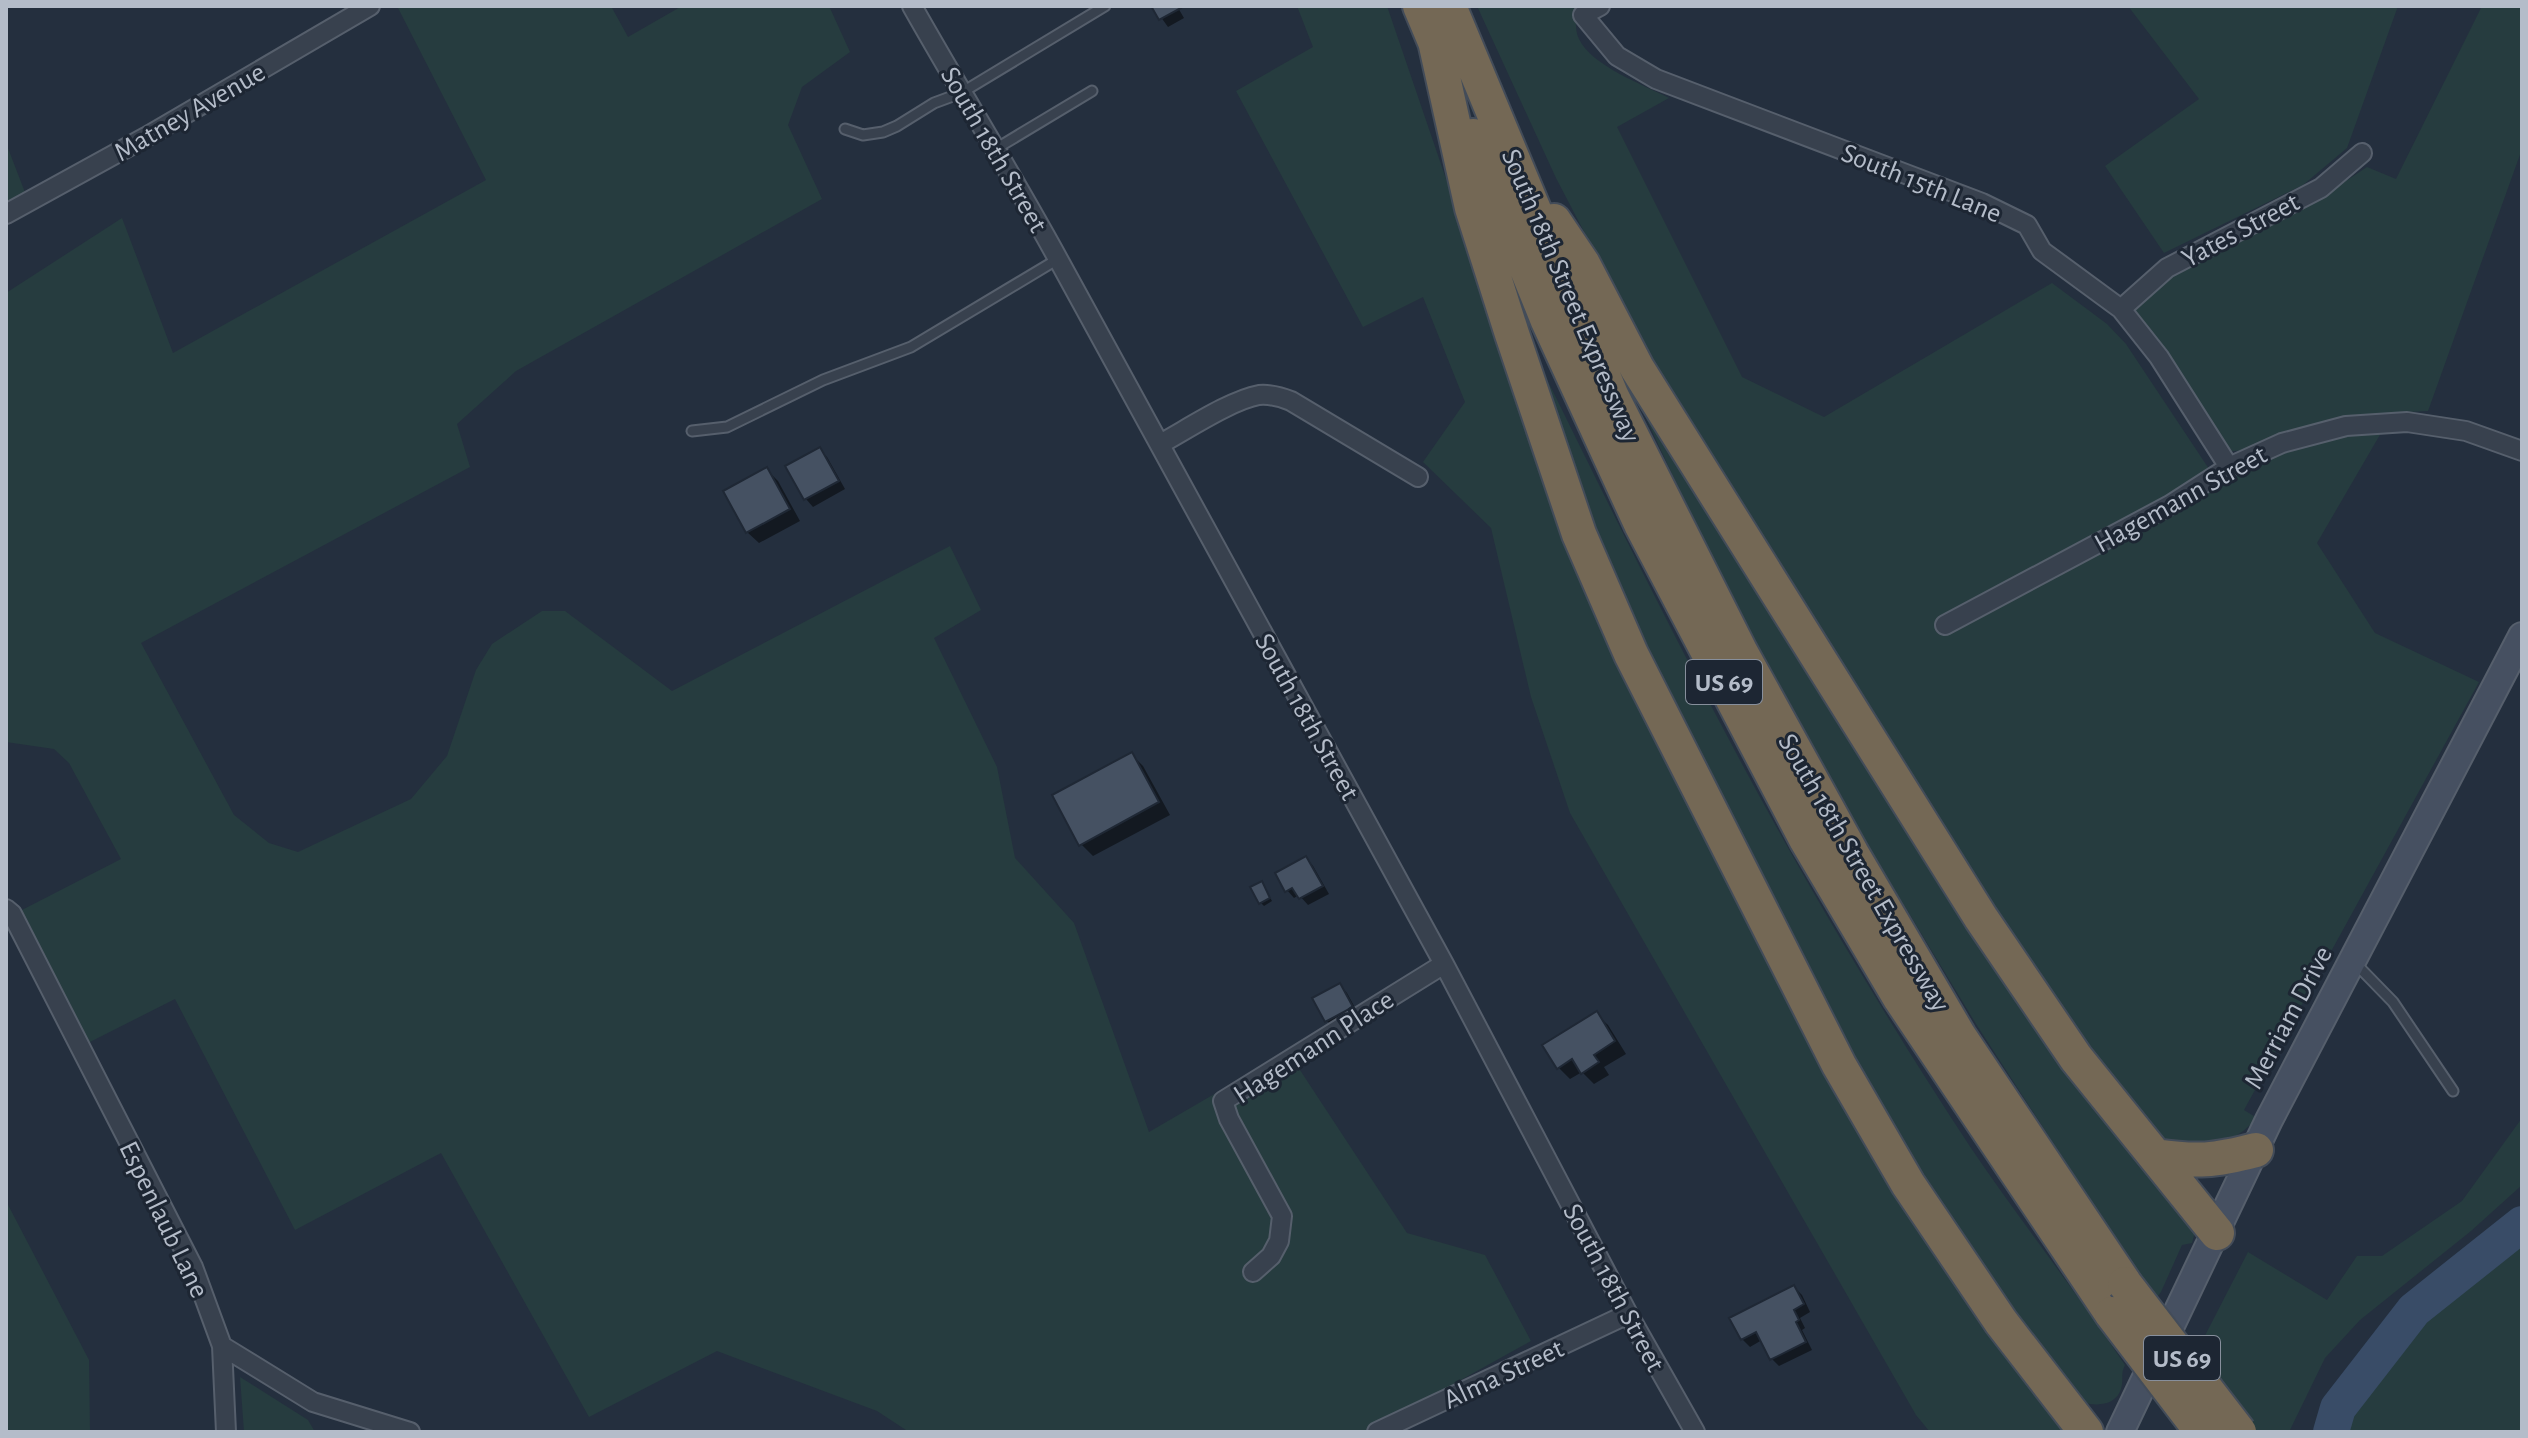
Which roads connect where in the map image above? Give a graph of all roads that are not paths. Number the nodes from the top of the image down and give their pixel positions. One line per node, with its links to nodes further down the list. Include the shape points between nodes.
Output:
1 (370, 6): 14 (street, Matney Avenue)
2 (912, 6): 9 (street, South 18th Street)
3 (1105, 6): 9 (lane)
4 (1420, 6): 7 (highway, South 18th Street Expressway / US 69)
5 (1449, 6): 13 (highway, South 18th Street Expressway / US 69)
6 (1591, 10): 16 (street, South 15th Lane, via 1617,56 1656,79 2027,225 2042,251)
7 (1435, 41): 32 (highway, South 18th Street Expressway / US 69, via 1548,321 1641,524 1806,839 1900,998); 39 (highway, via 1472,208 1512,334 1579,534 1631,654 1839,1065 1885,1145 2001,1322)
8 (1092, 91): 11 (lane)
9 (961, 93): 10 (lane, via 883,132 863,135); 11 (street, South 18th Street)
10 (845, 129)
11 (997, 148): 15 (street, South 18th Street)
12 (2362, 153): 16 (street, Yates Street, via 2321,188 2167,268)
13 (1514, 163): 29 (highway, via 1583,264 1637,368 1981,918 2076,1058); 32 (highway, South 18th Street Expressway / US 69, via 1612,397 1740,651 1852,854)
14 (6, 214)
15 (1058, 259): 17 (lane, via 911,347 823,380 727,427); 18 (street, South 18th Street)
16 (2121, 309): 20 (street, South 15th Lane, via 2159,357)
17 (692, 431)
18 (1160, 444): 21 (street, via 1240,401 1277,396); 26 (street, South 18th Street)
19 (2522, 451): 20 (street, Hagemann Street, via 2466,431 2407,422 2346,426 2282,443)
20 (2229, 467): 22 (street, Hagemann Street, via 2170,505)
21 (1418, 477)
22 (1945, 625)
23 (2522, 636): 25 (main road, Merriam Drive)
24 (6, 909): 34 (street, Espenlaub Lane, via 193,1267)
25 (2353, 960): 27 (lane, via 2393,1002); 28 (main road, Merriam Drive)
26 (1444, 964): 31 (street, Hagemann Place, via 1223,1101 1282,1216 1279,1241); 33 (street, South 18th Street)
27 (2453, 1091)
28 (2256, 1150): 29 (highway, via 2193,1162); 30 (main road, Merriam Drive)
29 (2155, 1156): 30 (highway)
30 (2217, 1233): 40 (main road, Merriam Drive)
31 (1253, 1272)
32 (2118, 1299): 41 (highway, South 18th Street Expressway / US 69, bridge); 42 (highway, South 18th Street Expressway / US 69, bridge)
33 (1628, 1314): 37 (street, Alma Street); 38 (street, South 18th Street)
34 (222, 1346): 35 (street); 36 (street, via 313,1402)
35 (226, 1432)
36 (410, 1432)
37 (1377, 1432)
38 (1695, 1432)
39 (2086, 1432)
40 (2120, 1432)
41 (2202, 1432)
42 (2239, 1432)

